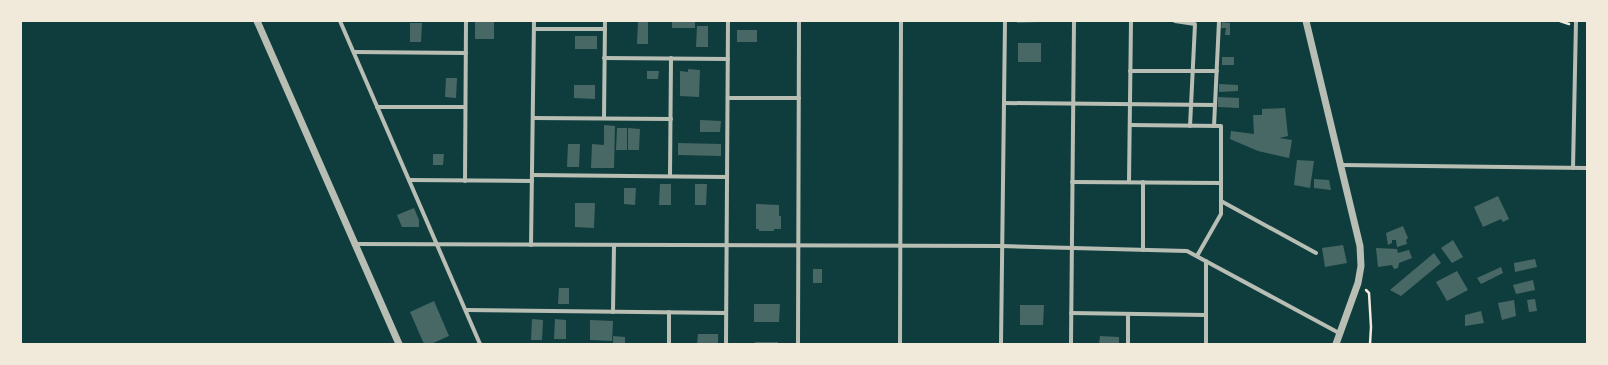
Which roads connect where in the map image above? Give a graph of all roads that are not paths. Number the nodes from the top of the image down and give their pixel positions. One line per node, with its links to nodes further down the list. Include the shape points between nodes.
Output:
1 (257, 21): 55 (street)
2 (340, 21): 18 (street)
3 (466, 21): 19 (street)
4 (534, 21): 16 (street)
5 (605, 21): 17 (street)
6 (728, 21): 22 (street)
7 (799, 21): 27 (street)
8 (901, 21): 61 (street)
9 (1005, 21): 28 (street)
10 (1074, 21): 29 (street)
11 (1131, 21): 23 (street)
12 (1175, 21): 24 (street, via 1195,24)
13 (1219, 21): 25 (street)
14 (1306, 21): 41 (street)
15 (1576, 21): 42 (street)
16 (534, 29): 17 (street); 35 (street)
17 (605, 29): 20 (street)
18 (354, 52): 19 (street); 33 (street)
19 (466, 53): 34 (street)
20 (604, 58): 21 (street); 36 (street)
21 (671, 58): 22 (street); 37 (street)
22 (728, 59): 26 (street)
23 (1130, 71): 24 (street); 30 (street)
24 (1193, 71): 25 (street); 31 (street)
25 (1216, 71): 32 (street)
26 (728, 98): 27 (street); 46 (street)
27 (799, 98): 60 (street)
28 (1004, 103): 29 (street); 62 (street)
29 (1073, 103): 30 (street); 50 (street)
30 (1130, 104): 31 (street); 38 (street)
31 (1191, 104): 32 (street); 39 (street)
32 (1215, 105): 40 (street)
33 (378, 107): 34 (street); 47 (street)
34 (465, 108): 48 (street)
35 (533, 118): 36 (street); 44 (street)
36 (604, 118): 37 (street)
37 (671, 119): 45 (street)
38 (1130, 126): 39 (street); 51 (street)
39 (1190, 126): 40 (street)
40 (1214, 126): 53 (street, via 1221,126)
41 (1341, 165): 42 (street); 75 (street, via 1360,246 1361,266 1358,283)
42 (1574, 168): 43 (street)
43 (1587, 168)
44 (532, 175): 45 (street); 49 (street)
45 (670, 176): 46 (street)
46 (727, 177): 59 (street)
47 (409, 180): 48 (street); 56 (street)
48 (465, 181): 49 (street)
49 (532, 181): 57 (street)
50 (1072, 182): 51 (street); 63 (street)
51 (1129, 182): 52 (street)
52 (1143, 182): 53 (street); 64 (street)
53 (1221, 183): 54 (street)
54 (1221, 201): 65 (street); 66 (street, via 1220,214)
55 (356, 244): 56 (street); 76 (street)
56 (437, 244): 57 (street); 68 (street)
57 (531, 244): 58 (street)
58 (614, 245): 59 (street); 69 (street)
59 (727, 245): 60 (street); 71 (street)
60 (798, 246): 61 (street); 80 (street)
61 (900, 246): 62 (street); 81 (street)
62 (1002, 246): 63 (street); 82 (street)
63 (1072, 248): 64 (street); 72 (street)
64 (1143, 250): 66 (street, via 1187,251)
65 (1316, 253)
66 (1197, 256): 67 (street)
67 (1206, 261): 74 (street); 75 (street)
68 (466, 310): 69 (street); 77 (street)
69 (613, 312): 70 (street)
70 (669, 312): 71 (street); 78 (street)
71 (726, 313): 79 (street)
72 (1071, 314): 73 (street); 83 (street)
73 (1128, 314): 74 (street); 84 (street)
74 (1206, 315): 85 (street)
75 (1339, 333): 86 (street)
76 (399, 344)
77 (480, 344)
78 (669, 344)
79 (726, 344)
80 (798, 344)
81 (900, 344)
82 (1001, 344)
83 (1071, 344)
84 (1128, 344)
85 (1206, 344)
86 (1336, 344)

